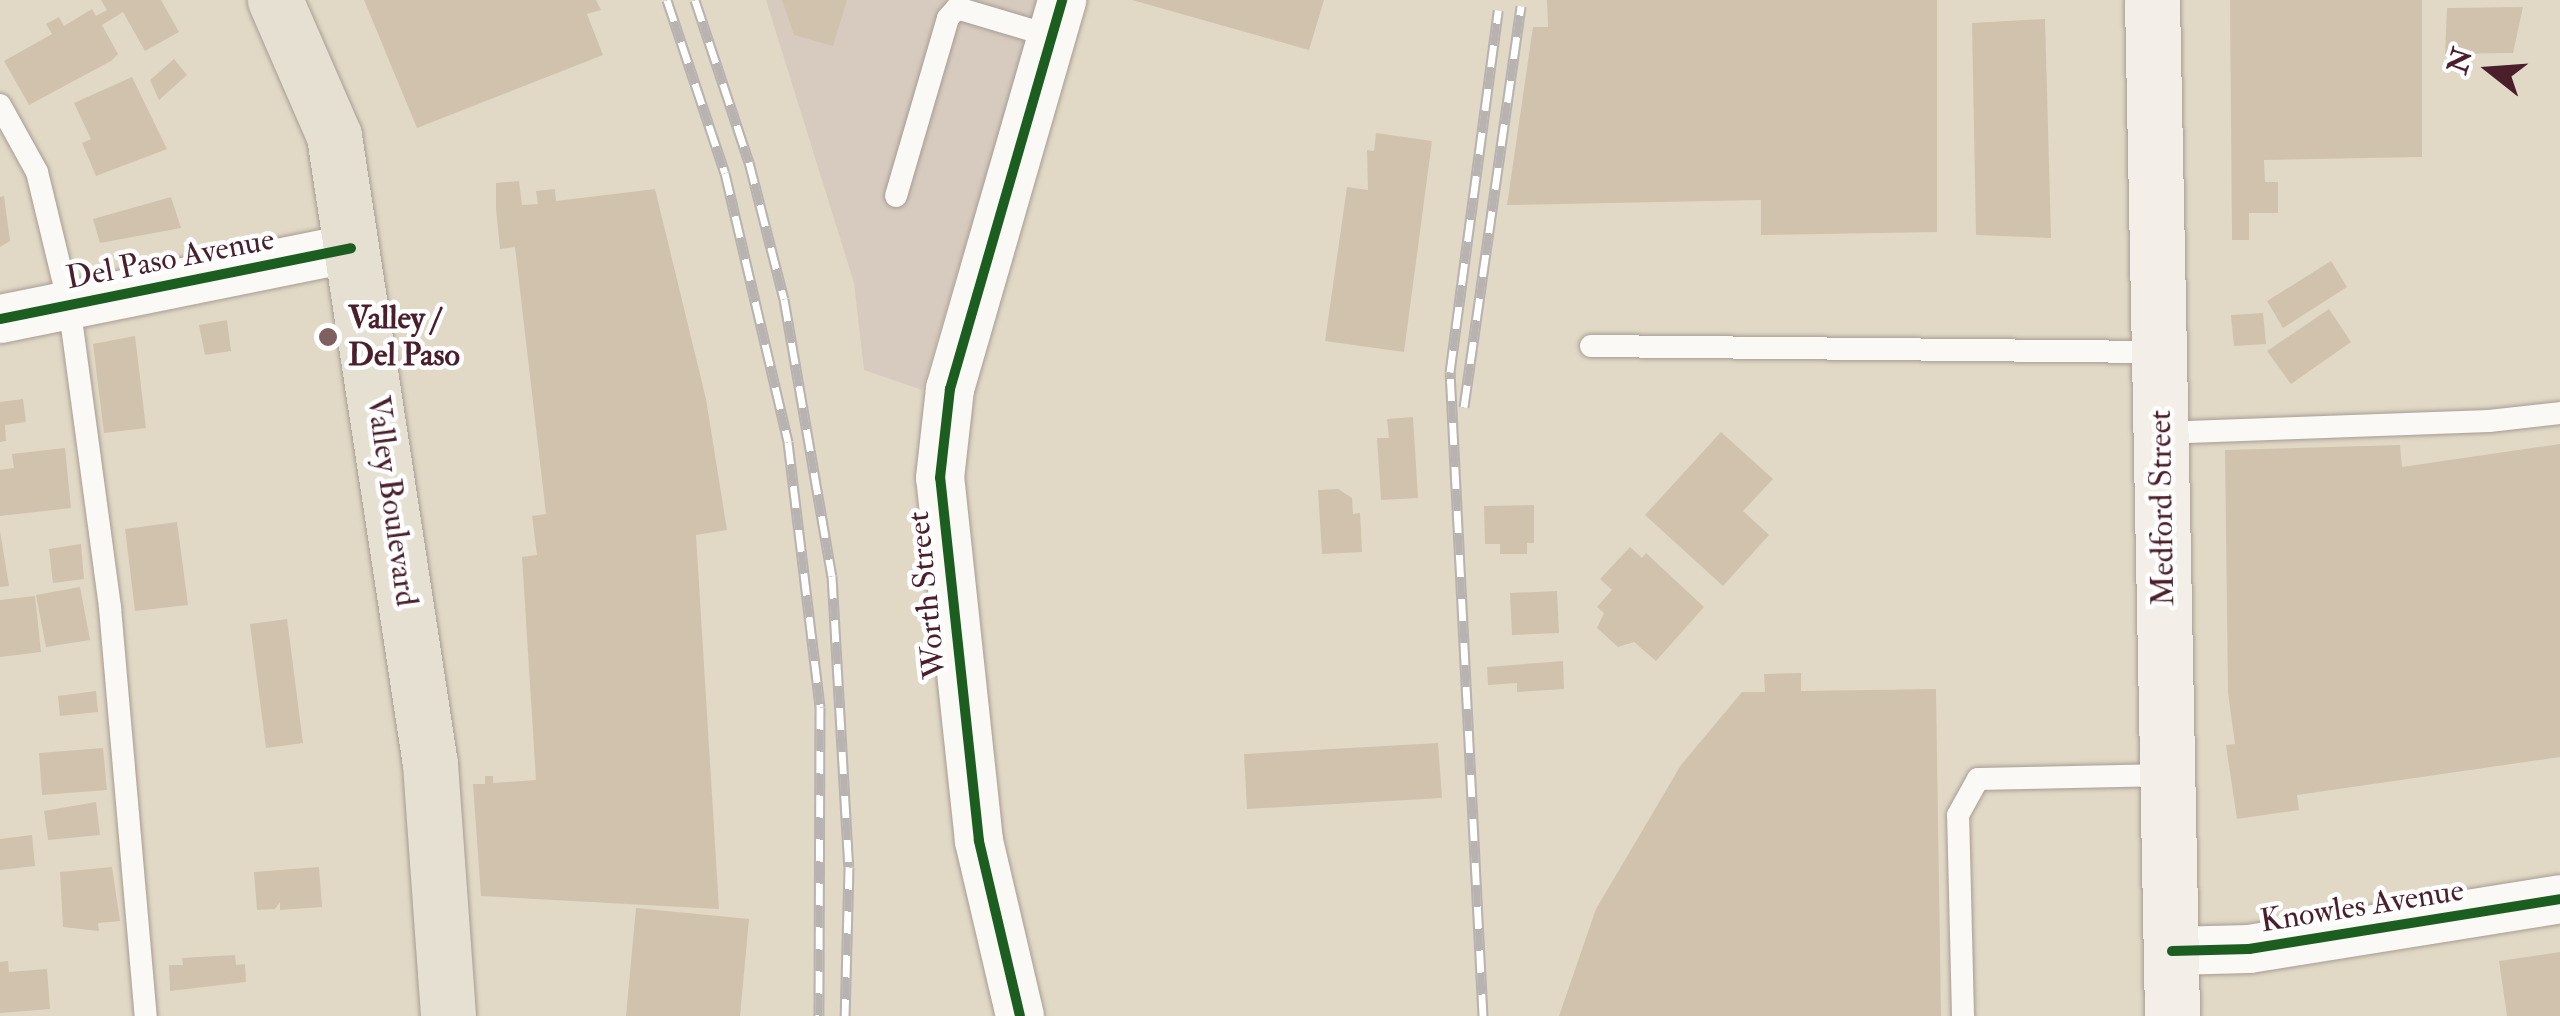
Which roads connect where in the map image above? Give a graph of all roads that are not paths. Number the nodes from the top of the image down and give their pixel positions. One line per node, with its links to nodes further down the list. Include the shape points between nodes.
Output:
1 (275, 0): 6 (main road, Valley Boulevard, via 334,136)
2 (2152, 0): 10 (main road, Medford Street)
3 (1056, 18): 5 (lane, via 958,8 948,18); 18 (street, Worth Street, via 950,389 940,478 979,840)
4 (0, 105): 7 (lane, via 38,172)
5 (896, 196)
6 (351, 248): 7 (street, Del Paso Avenue); 17 (main road, Valley Boulevard, via 430,764)
7 (69, 304): 8 (street, Del Paso Avenue); 16 (lane, via 110,608)
8 (0, 319)
9 (1590, 346): 10 (lane)
10 (2158, 352): 12 (main road, Medford Street)
11 (2560, 413): 12 (lane, via 2489,422)
12 (2160, 433): 13 (main road, Medford Street)
13 (2168, 776): 15 (main road, Medford Street); 19 (lane, via 1978,780 1958,815)
14 (2560, 899): 15 (street, Knowles Avenue, via 2249,949)
15 (2172, 951): 20 (main road, Medford Street)
16 (146, 1016)
17 (448, 1016)
18 (1020, 1016)
19 (1962, 1016)
20 (2172, 1016)

